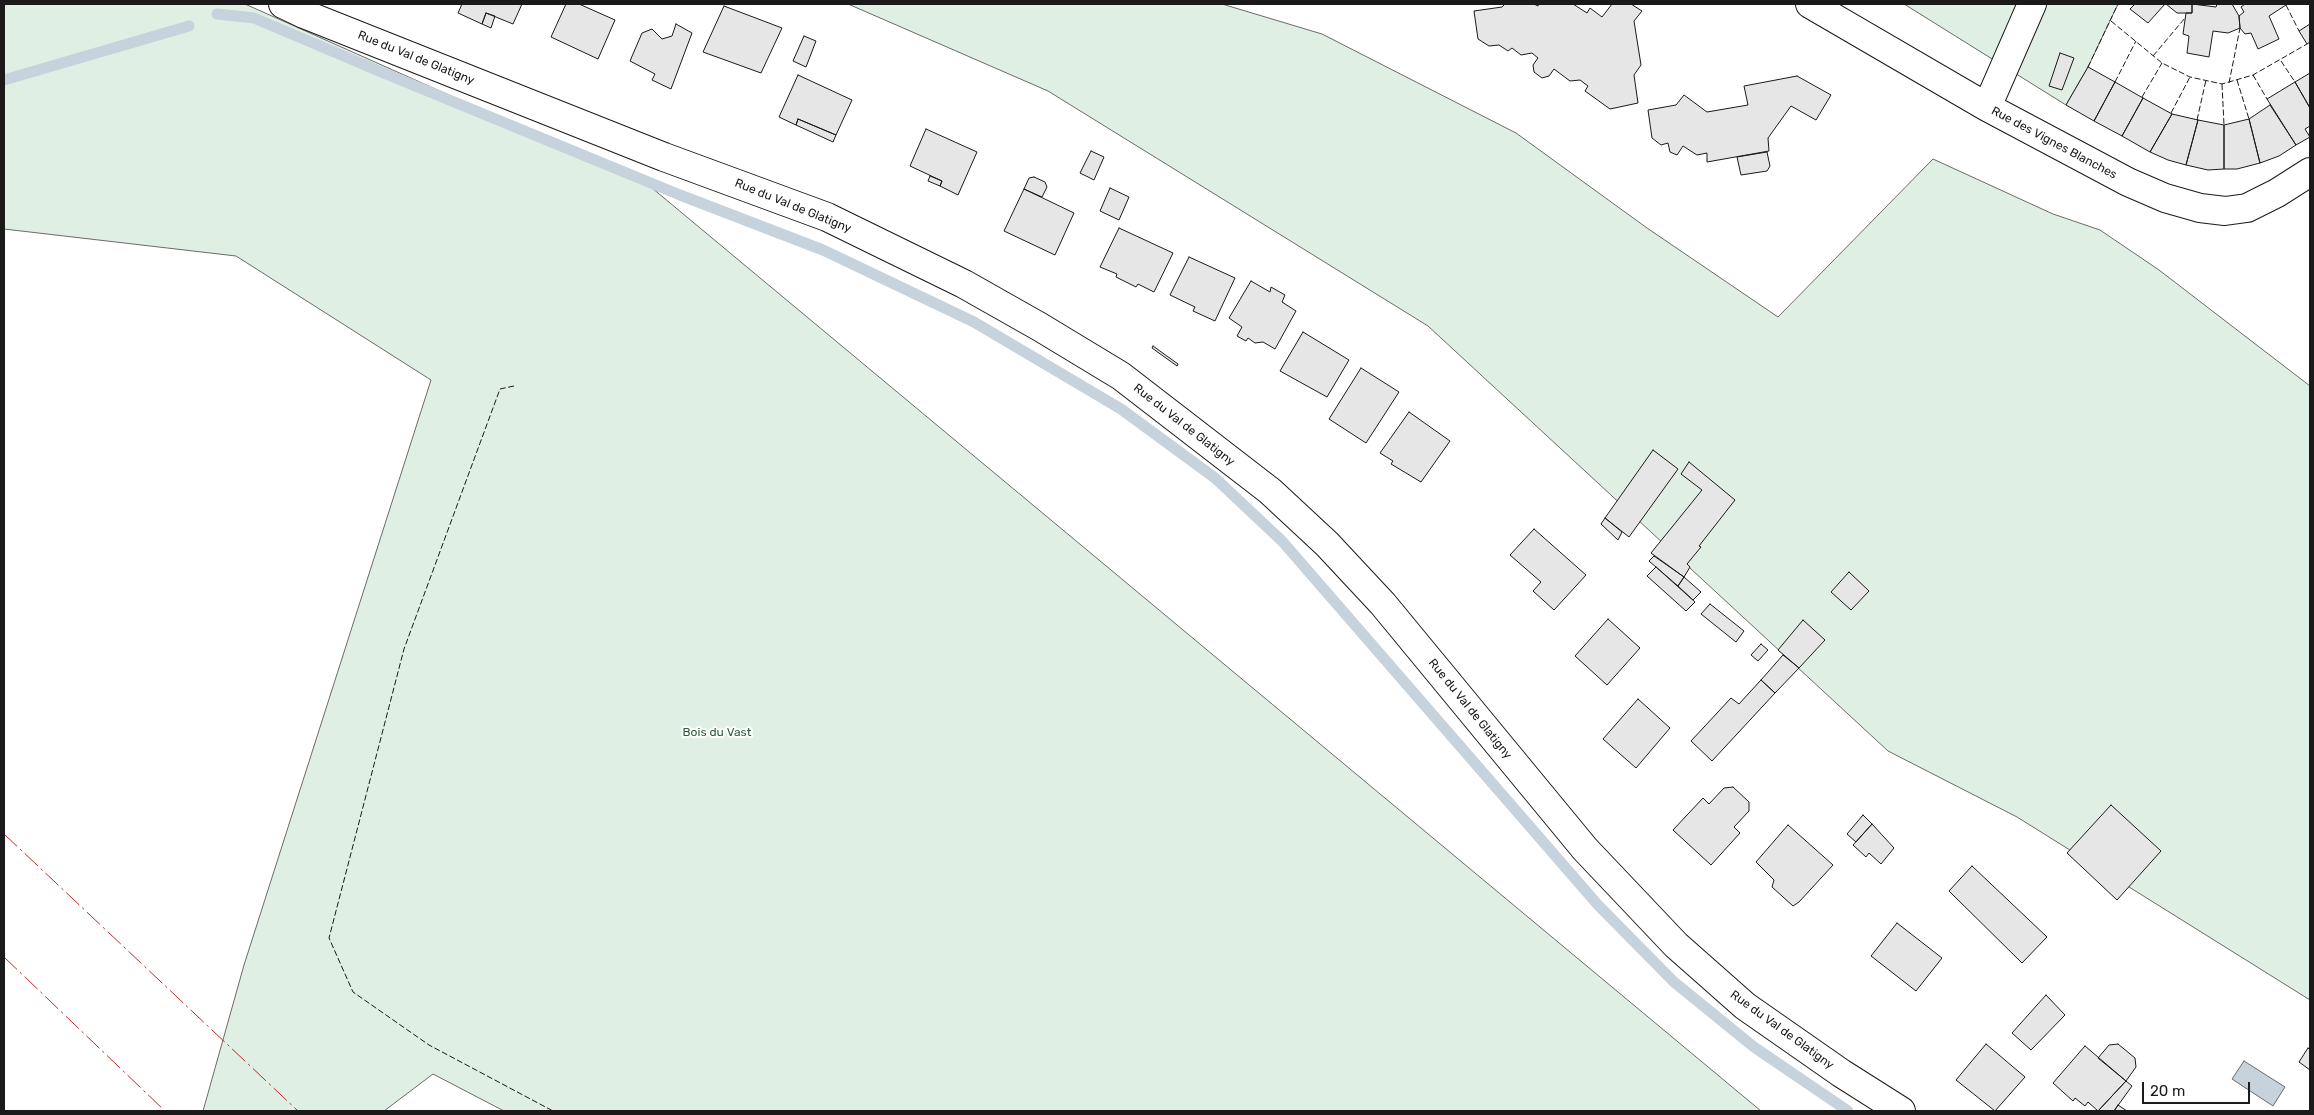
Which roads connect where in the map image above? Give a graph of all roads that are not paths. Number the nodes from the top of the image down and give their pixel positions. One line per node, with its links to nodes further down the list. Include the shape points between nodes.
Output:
1 (283, 4): 6 (street, Rue du Val de Glatigny, via 646,150 827,217 964,284 1120,376 1270,491 1327,544 1384,604 1585,849 1676,945 1745,1006)
2 (1810, 4): 4 (street, Rue des Vignes Blanches)
3 (2032, 4): 4 (street)
4 (1987, 107): 5 (street, Rue des Vignes Blanches, via 2128,182 2200,208 2225,211 2246,208 2277,194)
5 (2310, 172)
6 (1901, 1111)

